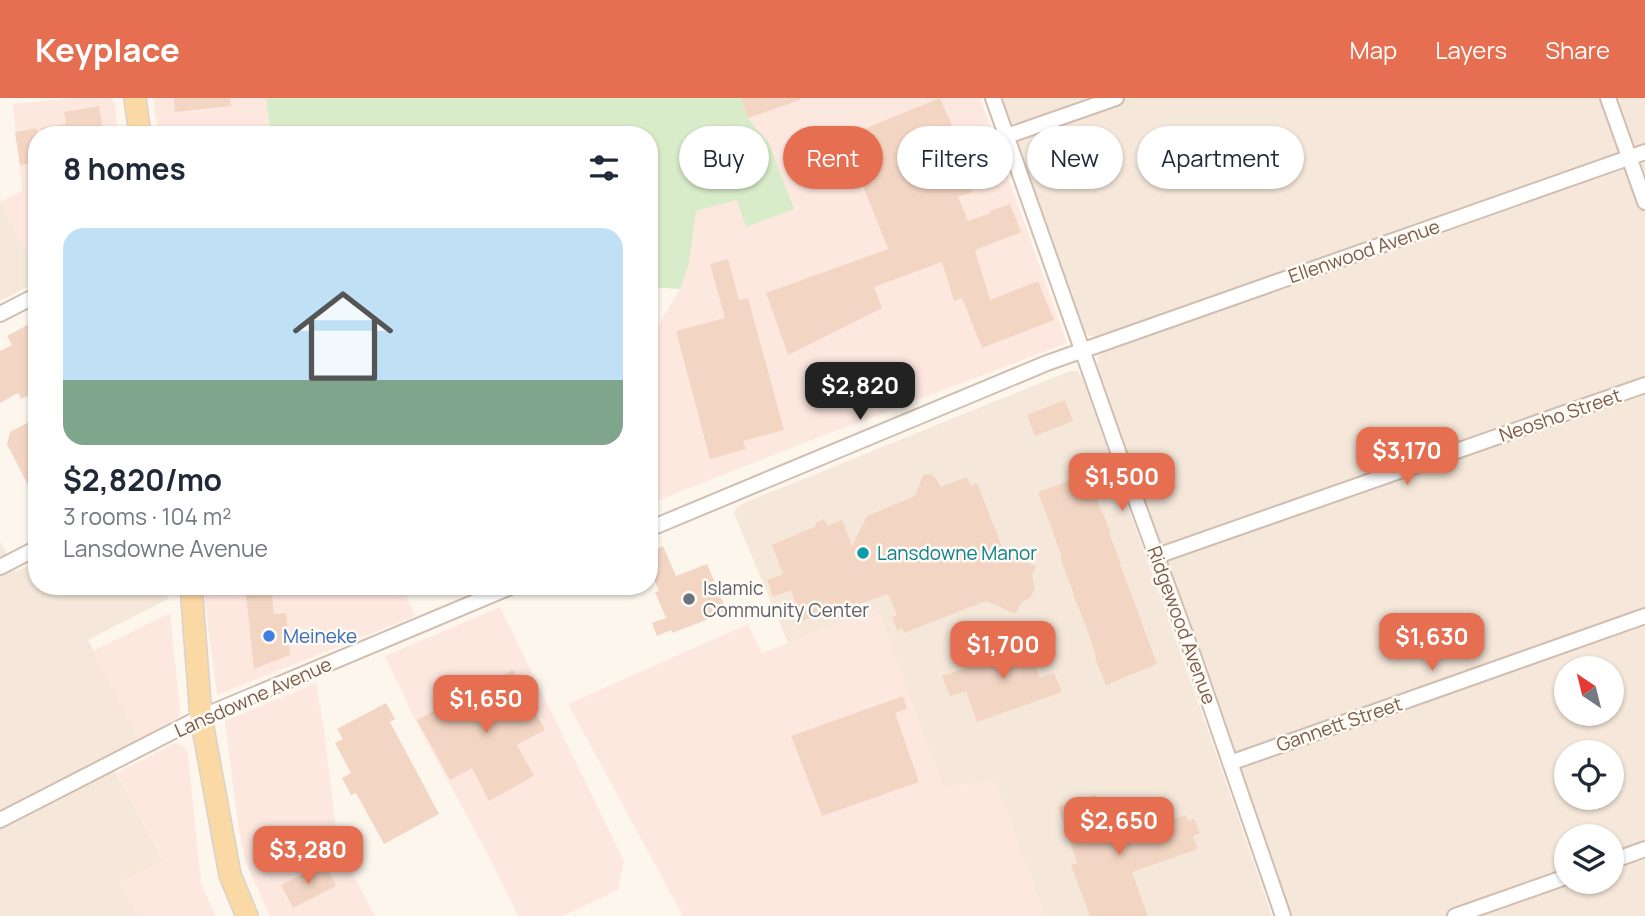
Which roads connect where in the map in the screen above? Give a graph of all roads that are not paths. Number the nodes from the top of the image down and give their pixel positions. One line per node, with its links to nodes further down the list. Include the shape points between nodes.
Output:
1 (135, 98): 5 (main road)
2 (993, 98): 6 (street, Ridgewood Avenue)
3 (1116, 98): 7 (street)
4 (1608, 98): 10 (street)
5 (139, 126)
6 (1003, 126)
7 (1013, 134)
8 (1645, 152): 10 (street, Ellenwood Avenue)
9 (1013, 153): 14 (street, Ridgewood Avenue)
10 (1630, 158): 11 (street); 14 (street, Ellenwood Avenue)
11 (1645, 202)
12 (28, 300): 13 (street)
13 (0, 314)
14 (1083, 350): 16 (street); 18 (street, Ridgewood Avenue)
15 (1645, 385): 18 (street, Neosho Street)
16 (658, 525)
17 (28, 553): 19 (street)
18 (1157, 556): 24 (street, Ridgewood Avenue)
19 (0, 567)
20 (192, 595): 23 (main road)
21 (492, 595): 23 (street, Lansdowne Avenue)
22 (1645, 616): 24 (street, Gannett Street)
23 (201, 717): 25 (street, Lansdowne Avenue); 29 (main road, via 230,874)
24 (1230, 762): 30 (street, Ridgewood Avenue)
25 (0, 820)
26 (1645, 849): 27 (street)
27 (1624, 857)
28 (1554, 881): 31 (street)
29 (247, 916)
30 (1283, 916)
31 (1455, 916)

